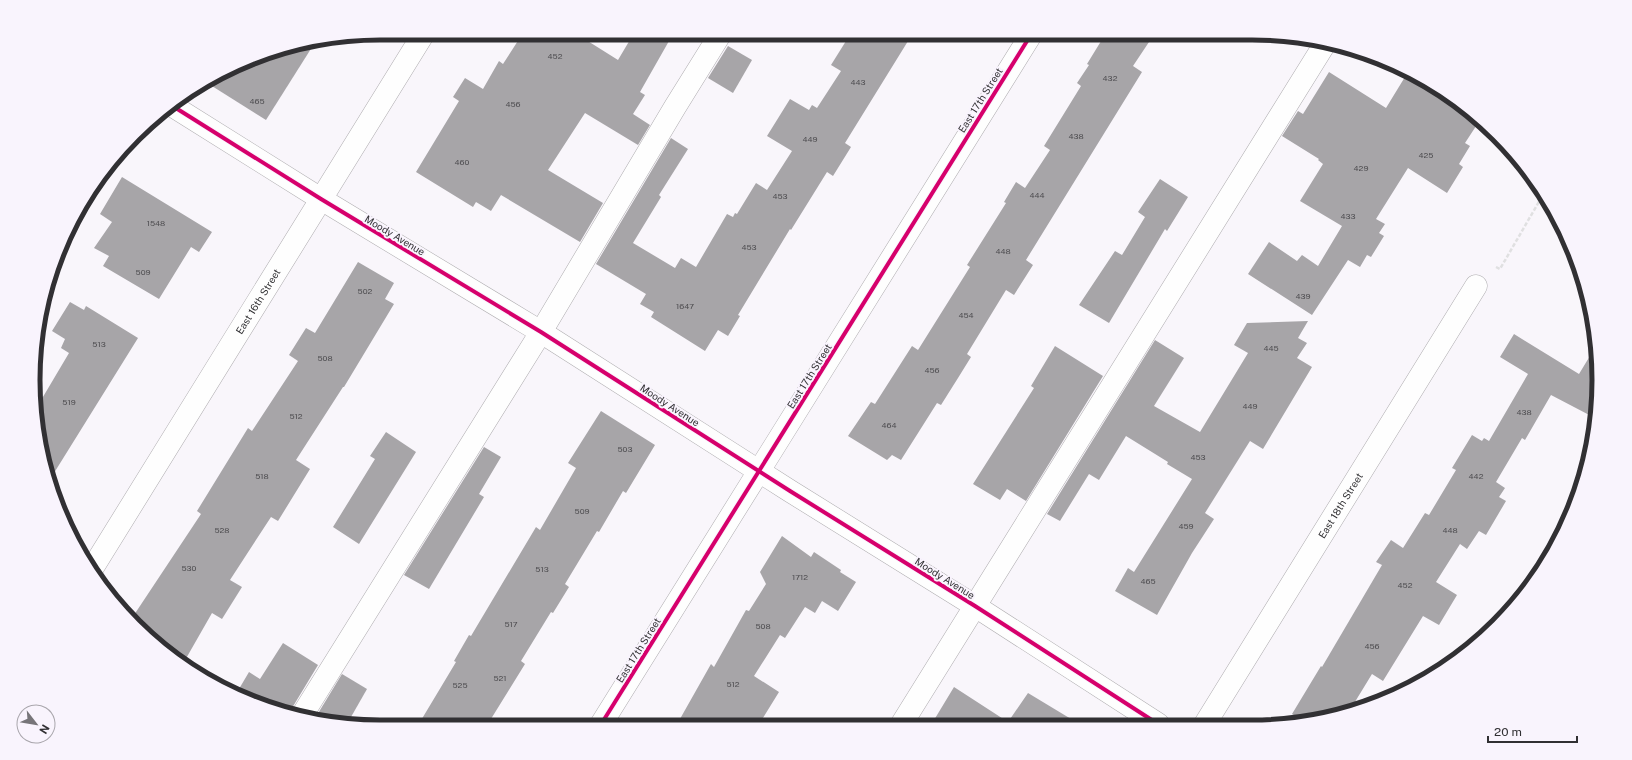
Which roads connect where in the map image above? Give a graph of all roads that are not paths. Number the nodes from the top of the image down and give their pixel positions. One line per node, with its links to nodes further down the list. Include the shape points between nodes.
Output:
1 (420, 40): 6 (street, East 16th Street)
2 (717, 40): 8 (street)
3 (1028, 40): 9 (street, East 17th Street)
4 (1322, 48): 11 (street)
5 (176, 108): 6 (street, Moody Avenue)
6 (321, 199): 8 (street, Moody Avenue); 10 (street, East 16th Street)
7 (1476, 286): 16 (street, East 18th Street)
8 (541, 332): 9 (street, Moody Avenue); 12 (street)
9 (759, 471): 11 (street, Moody Avenue); 13 (street, East 17th Street)
10 (95, 565)
11 (975, 606): 14 (street); 15 (street, Moody Avenue)
12 (305, 711)
13 (604, 720)
14 (904, 720)
15 (1152, 720)
16 (1207, 720)

